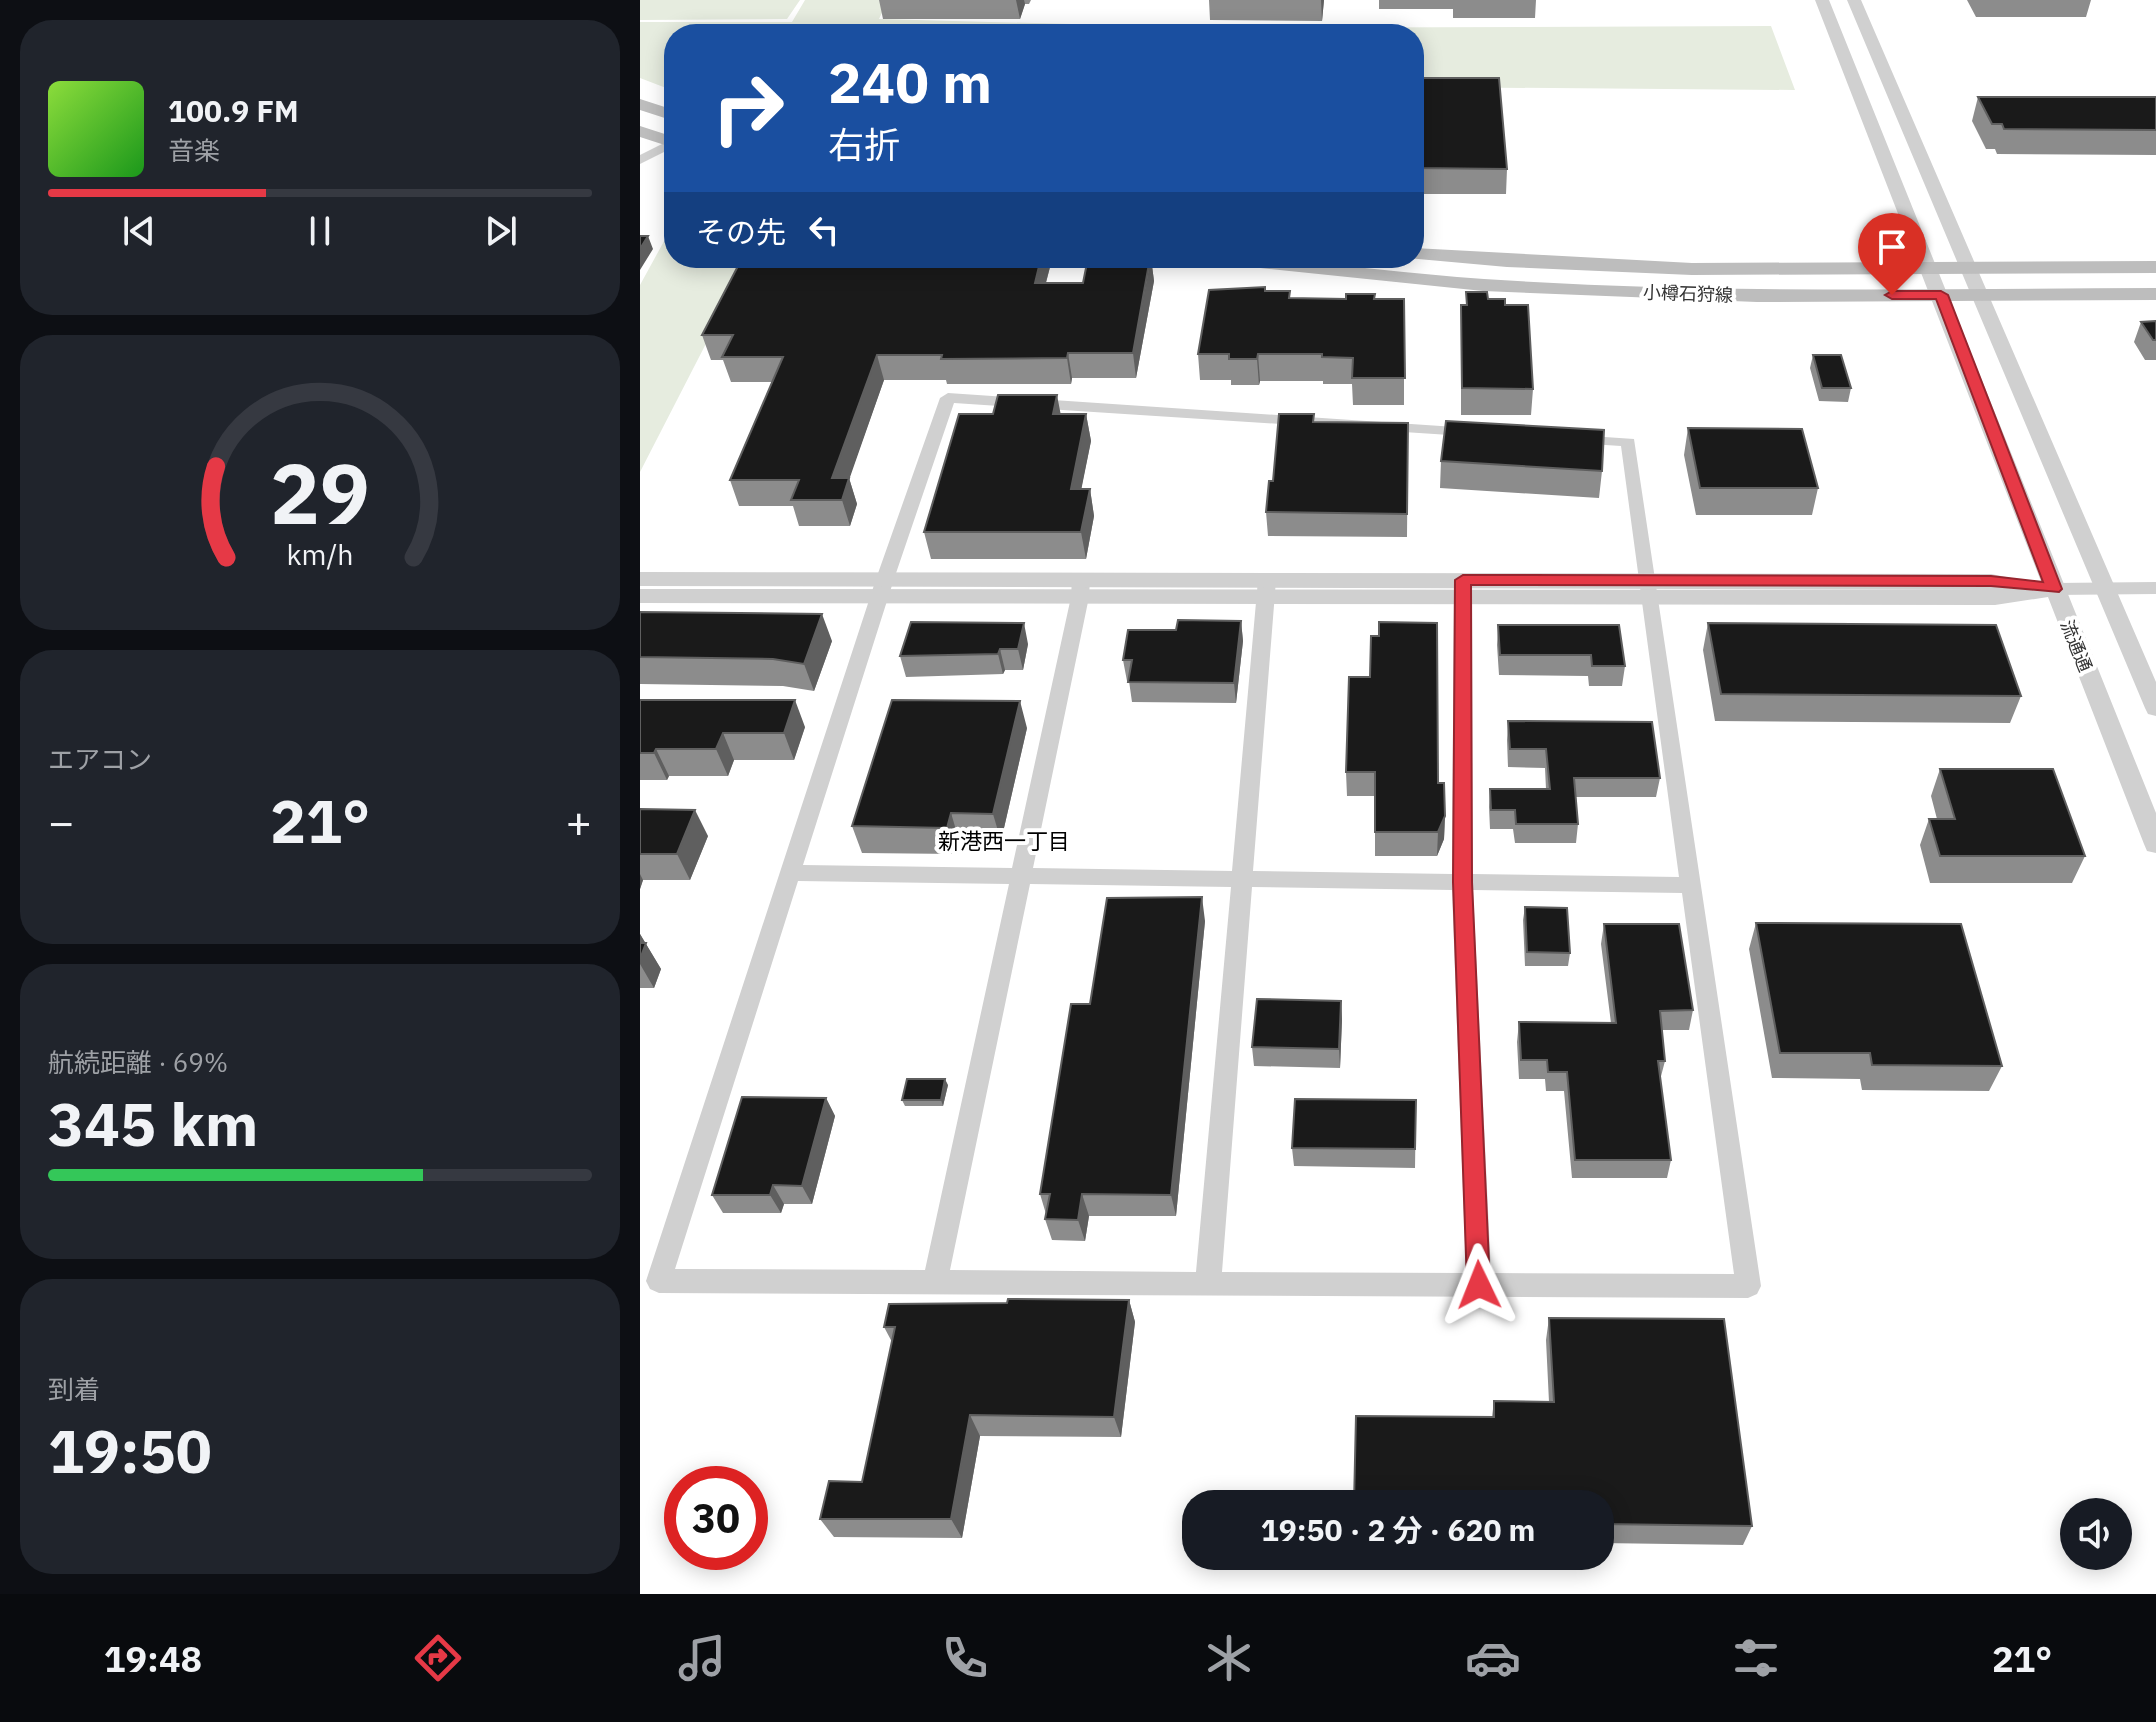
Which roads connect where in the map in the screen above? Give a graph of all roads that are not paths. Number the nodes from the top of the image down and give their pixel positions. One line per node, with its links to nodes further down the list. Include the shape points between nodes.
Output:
1 (1822, 0): 13 (street, 流通通)
2 (1854, 0): 12 (street)
3 (640, 104): 4 (main road)
4 (664, 112)
5 (640, 131): 6 (main road)
6 (664, 139)
7 (664, 148): 8 (street)
8 (640, 160)
9 (1424, 255): 13 (main road, 小樽石狩線, via 1751,272)
10 (2156, 267): 12 (main road, 小樽石狩線)
11 (1321, 268): 15 (main road, 小樽石狩線, via 1498,286 1757,296)
12 (1969, 269): 13 (main road, 小樽石狩線); 16 (street)
13 (1930, 270): 15 (street, 流通通)
14 (2156, 294): 16 (main road, 小樽石狩線)
15 (1941, 295): 16 (main road, 小樽石狩線); 25 (street, 流通通)
16 (1979, 295): 22 (street)
17 (640, 579): 18 (street)
18 (883, 588): 19 (street); 24 (street, via 948,398 1628,442); 26 (street); 29 (street)
19 (1080, 588): 20 (street); 30 (street)
20 (1267, 588): 21 (street); 31 (street)
21 (1464, 588): 24 (street); 32 (street)
22 (2104, 588): 23 (street); 25 (street); 27 (street)
23 (2156, 588)
24 (1649, 589): 25 (street, via 1995,598); 33 (street)
25 (2054, 589): 28 (street, 流通通)
26 (640, 596)
27 (2156, 708)
28 (2156, 844)
29 (792, 873): 30 (street); 34 (street, via 659,1281)
30 (1019, 876): 31 (street); 34 (street)
31 (1243, 879): 32 (street); 35 (street)
32 (1462, 882): 33 (street); 36 (street)
33 (1692, 885): 36 (street, via 1748,1286)
34 (935, 1282): 35 (street)
35 (1208, 1283): 36 (street)
36 (1479, 1285)

